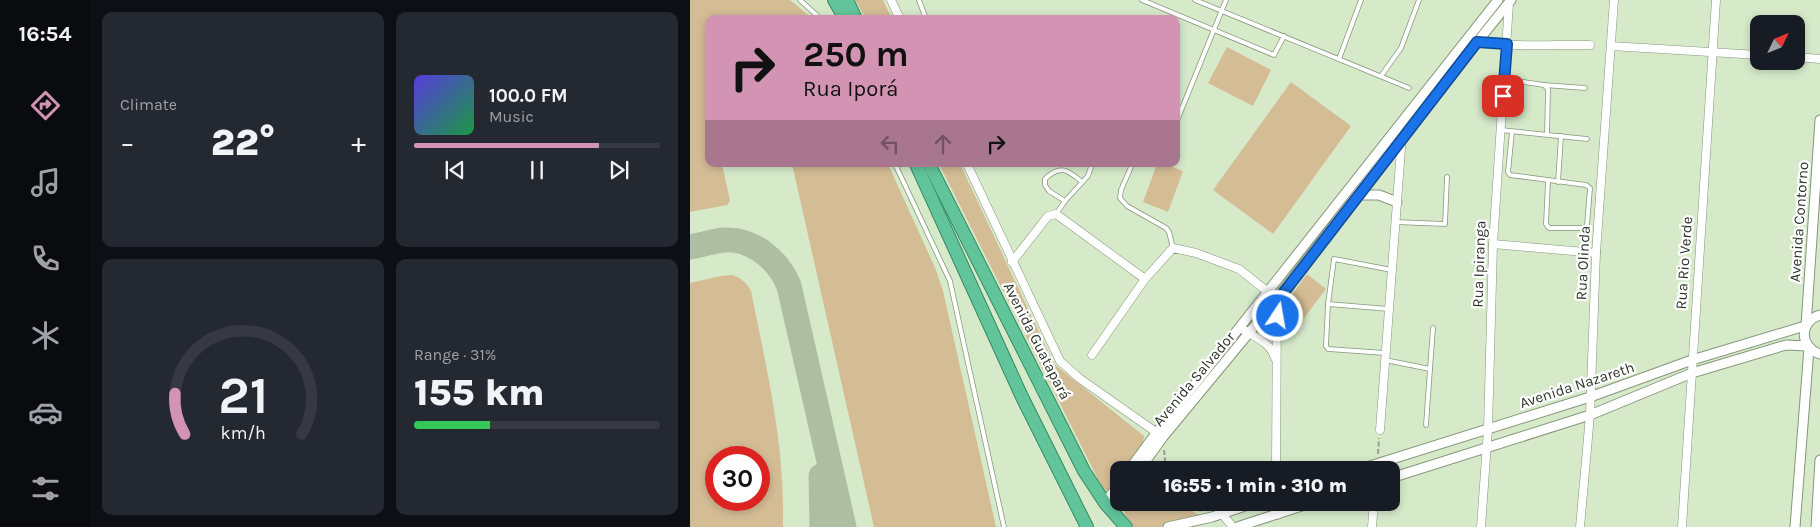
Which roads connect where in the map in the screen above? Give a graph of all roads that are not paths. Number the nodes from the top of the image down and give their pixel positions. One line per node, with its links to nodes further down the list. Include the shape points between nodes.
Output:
1 (800, 0): 16 (lane)
2 (834, 0): 17 (highway)
3 (847, 0): 18 (highway)
4 (891, 0): 19 (street)
5 (919, 0): 20 (lane)
6 (1142, 0): 21 (lane)
7 (1195, 0): 15 (lane)
8 (1226, 0): 15 (lane)
9 (1361, 0): 34 (lane)
10 (1419, 0): 35 (lane, via 1401,48)
11 (1498, 0): 25 (street, Avenida Salvador)
12 (1614, 0): 29 (street, Rua Olinda)
13 (1716, 0): 30 (street, Rua Rio Verde)
14 (1510, 1): 26 (street, Avenida Salvador); 27 (street, Rua Ipiranga)
15 (1222, 11): 23 (lane); 24 (lane)
16 (817, 15)
17 (843, 15)
18 (854, 15)
19 (898, 15)
20 (925, 15)
21 (1179, 15)
22 (1180, 15): 23 (lane)
23 (1214, 29): 24 (lane, via 1274,55); 40 (lane)
24 (1284, 36): 34 (lane)
25 (1468, 38): 26 (street); 42 (street, Avenida Salvador)
26 (1477, 42): 27 (street); 47 (street, Avenida Salvador)
27 (1507, 44): 28 (street); 36 (street, Rua Ipiranga)
28 (1590, 44)
29 (1611, 46): 30 (street); 66 (street, Rua Olinda)
30 (1712, 53): 31 (street); 83 (street, Rua Rio Verde)
31 (1750, 55)
32 (1805, 57): 33 (street)
33 (1820, 58)
34 (1339, 59): 35 (lane)
35 (1380, 76): 38 (lane)
36 (1504, 79): 37 (lane); 43 (street, Rua Ipiranga)
37 (1544, 85): 39 (lane); 45 (lane, via 1548,89)
38 (1409, 88)
39 (1585, 88)
40 (1180, 113)
41 (1820, 120): 75 (street, Avenida Contorno)
42 (1402, 121): 47 (street); 70 (street, Avenida Salvador)
43 (1501, 130): 44 (lane); 64 (street, Rua Ipiranga)
44 (1512, 132): 45 (lane); 56 (lane, via 1510,175)
45 (1547, 134): 46 (lane)
46 (1561, 136): 48 (lane); 58 (lane)
47 (1402, 137): 59 (street, Avenida Salvador); 61 (street)
48 (1587, 139)
49 (896, 167): 110 (lane, via 950,282)
50 (917, 167): 89 (highway)
51 (931, 167): 87 (highway, Avenida Guatapará)
52 (968, 167): 67 (street, Avenida Guatapará)
53 (1091, 167): 57 (lane)
54 (1131, 167): 65 (lane, via 1120,198 1127,206 1166,228)
55 (1447, 177): 63 (lane, via 1445,224)
56 (1548, 181): 58 (lane); 58 (lane, via 1546,224 1549,228 1585,228 1590,188)
57 (1082, 182): 60 (lane); 60 (lane, via 1063,169 1045,179 1049,191)
58 (1558, 182)
59 (1358, 195): 61 (street, via 1379,195); 71 (street, Avenida Salvador)
60 (1065, 201): 62 (lane)
61 (1397, 202): 63 (street)
62 (1056, 214): 67 (street, via 1048,216); 69 (street)
63 (1395, 222): 68 (street)
64 (1493, 244): 66 (street); 92 (street, Rua Ipiranga)
65 (1173, 248): 69 (street); 70 (street, via 1239,269)
66 (1596, 253): 88 (street, Rua Olinda)
67 (1012, 262): 94 (street, Avenida Guatapará, via 1060,361)
68 (1392, 270): 72 (lane, via 1334,259); 73 (street)
69 (1145, 278): 81 (street)
70 (1267, 292): 71 (street); 76 (street, Avenida Salvador)
71 (1278, 300): 78 (street, Avenida Salvador); 84 (street)
72 (1328, 304): 73 (lane); 82 (lane, via 1328,349)
73 (1389, 309): 82 (street)
74 (1820, 315): 75 (street)
75 (1806, 326): 79 (street, Avenida Contorno, via 1804,336); 83 (street, Avenida Nazareth)
76 (1240, 327): 78 (street); 94 (street, Avenida Salvador)
77 (1433, 328): 85 (lane)
78 (1250, 334): 84 (street, via 1272,349); 94 (street, Avenida Salvador)
79 (1808, 347): 80 (street); 86 (street, Avenida Nazareth, via 1786,345); 119 (street)
80 (1820, 354)
81 (1092, 355)
82 (1385, 356): 85 (lane); 93 (street)
83 (1692, 360): 86 (street, Rua Rio Verde); 88 (street, Avenida Nazareth)
84 (1278, 367): 99 (street)
85 (1430, 368): 91 (lane)
86 (1692, 373): 90 (street, Avenida Nazareth); 118 (street, Rua Rio Verde)
87 (1043, 389): 89 (highway); 103 (highway, Avenida Guatapará, via 1092,485)
88 (1590, 397): 90 (street, Rua Olinda); 92 (street, Avenida Nazareth)
89 (1022, 398): 111 (highway)
90 (1590, 415): 95 (street, Avenida Nazareth); 117 (street, Rua Olinda)
91 (1426, 425)
92 (1488, 429): 95 (street, Rua Ipiranga); 100 (street, Avenida Nazareth)
93 (1380, 430)
94 (1160, 434): 97 (street, Avenida Salvador); 98 (street, Avenida Salvador)
95 (1487, 448): 101 (street, Avenida Nazareth); 116 (street, Rua Ipiranga)
96 (1820, 460): 120 (street)
97 (1137, 461)
98 (1144, 461)
99 (1276, 461)
100 (1395, 461)
101 (1400, 475)
102 (1110, 503): 103 (street)
103 (1108, 507): 112 (highway, Avenida Guatapará)
104 (1231, 511): 108 (street)
105 (1278, 511): 109 (street)
106 (1287, 511): 109 (street)
107 (1373, 511): 115 (street)
108 (1222, 514): 113 (street); 114 (street)
109 (1278, 514): 114 (street)
110 (1004, 527)
111 (1086, 527)
112 (1126, 527)
113 (1168, 527)
114 (1235, 527)
115 (1372, 527)
116 (1481, 527)
117 (1580, 527)
118 (1682, 527)
119 (1795, 527)
120 (1816, 527)

